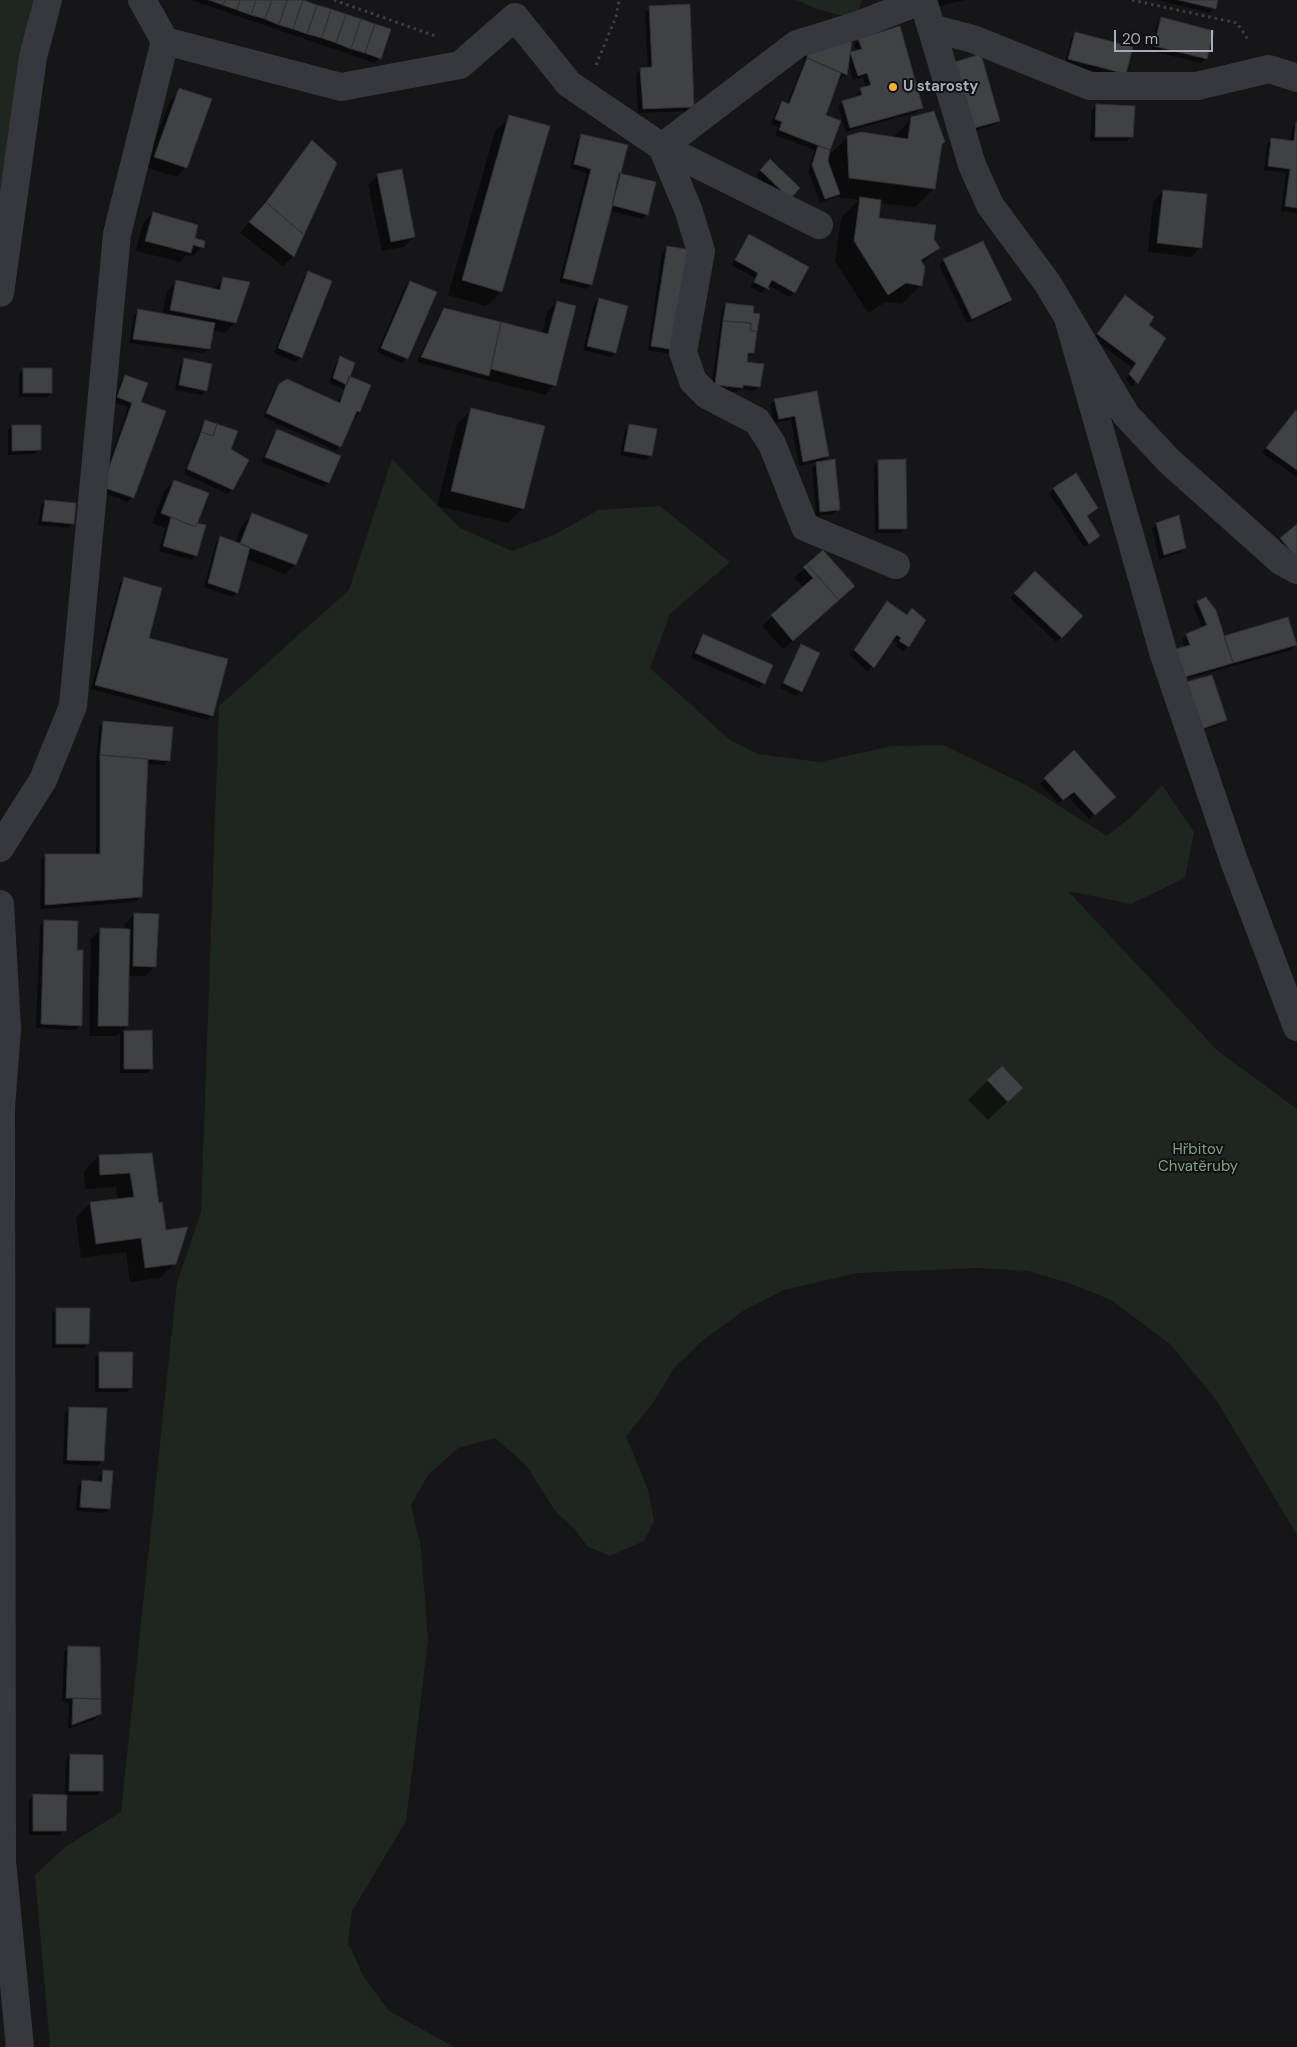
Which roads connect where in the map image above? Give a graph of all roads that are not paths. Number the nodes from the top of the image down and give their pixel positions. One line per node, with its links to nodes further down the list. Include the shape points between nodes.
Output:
1 (48, 0): 10 (street, via 33,57)
2 (142, 0): 6 (street)
3 (923, 0): 5 (street); 8 (street, via 797,44)
4 (515, 9): 6 (street, via 460,65 342,86); 8 (street, via 569,84)
5 (932, 28): 7 (street, via 973,39 1090,86 1197,86 1269,69); 11 (street, via 972,166 990,206 1048,284)
6 (165, 41): 14 (street, via 117,234 73,706 43,780)
7 (1297, 78)
8 (662, 147): 9 (street); 12 (street, via 688,209 701,251 683,352 693,381 707,395 757,421 772,444 804,527)
9 (819, 225)
10 (0, 293)
11 (1068, 318): 13 (street, via 1126,415 1190,480 1282,562); 16 (street, via 1164,655 1233,858)
12 (896, 565)
13 (1297, 570)
14 (0, 848)
15 (0, 904): 17 (street, via 7,1029 1,1108 2,1861)
16 (1297, 1027)
17 (20, 2047)

